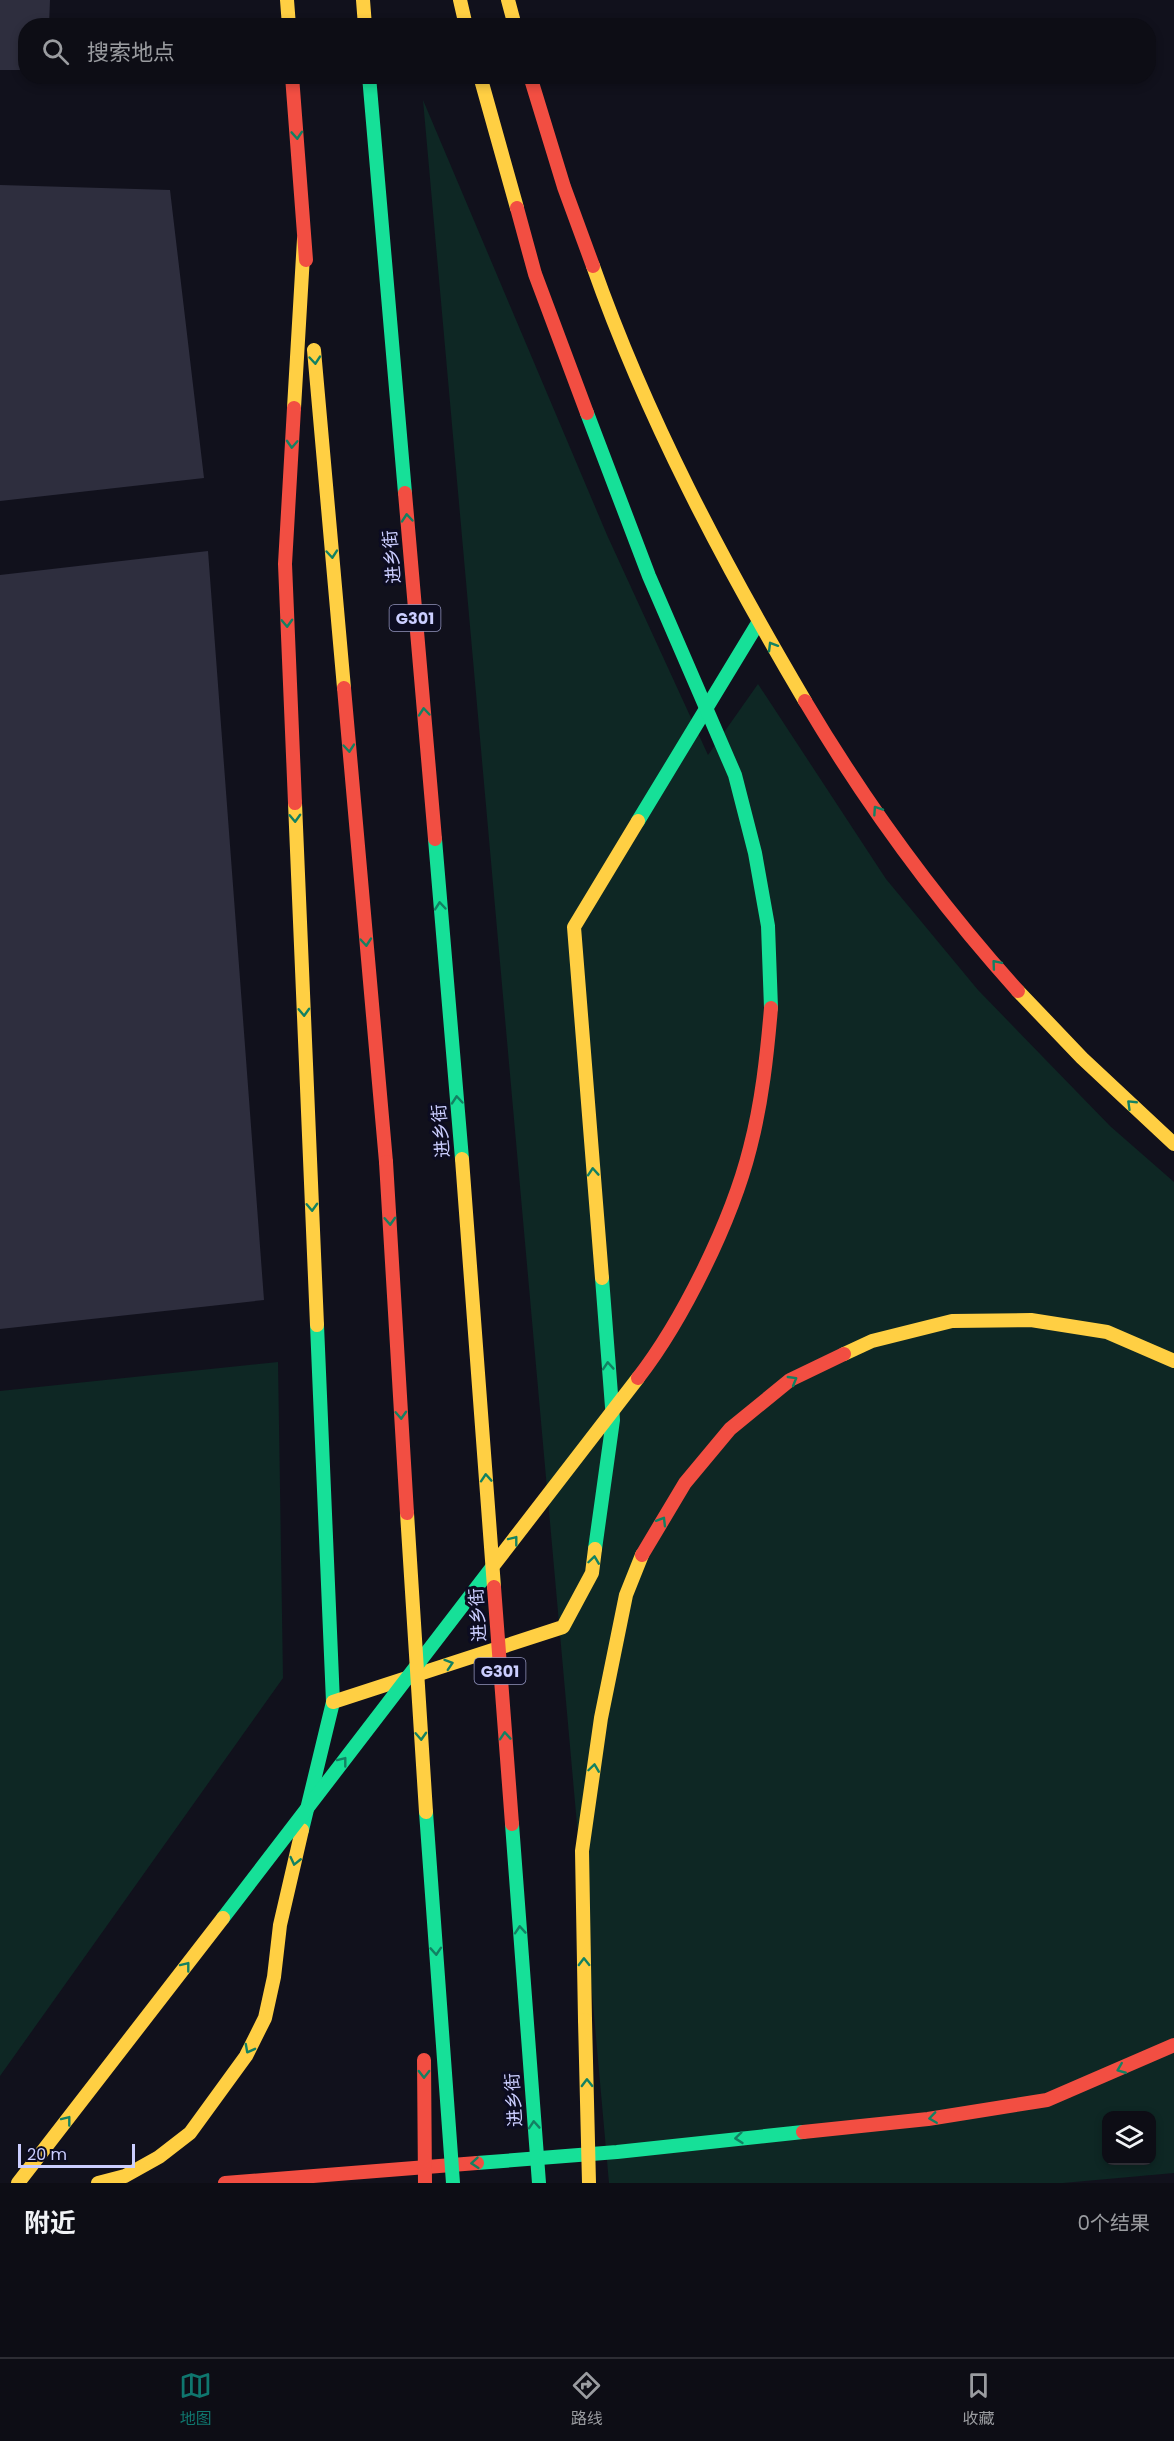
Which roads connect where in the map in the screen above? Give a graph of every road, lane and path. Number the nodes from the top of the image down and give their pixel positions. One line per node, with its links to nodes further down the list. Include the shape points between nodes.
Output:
1 (287, 0): 5 (highway)
2 (363, 0): 6 (highway)
3 (460, 0): 7 (highway)
4 (508, 0): 8 (highway)
5 (288, 18)
6 (364, 18)
7 (464, 18)
8 (513, 18)
9 (293, 84): 13 (highway, one-way to 13)
10 (370, 84): 27 (highway, 进乡街 / G301, one-way to 10, bridge, via 462,1159)
11 (482, 84): 22 (highway, one-way to 11, bridge, via 646,1368 689,1297 722,1229 750,1150 765,1078 772,995 768,926 755,853 735,775 649,576 535,274)
12 (532, 84): 14 (highway, via 563,188 636,378)
13 (304, 239): 17 (highway, one-way to 17, via 285,564); 18 (highway, one-way to 18, bridge, via 386,1162)
14 (758, 623): 15 (highway, one-way to 14, via 1080,1055 944,903 879,814); 17 (highway, one-way to 14, via 563,1627 592,1573 613,1420 574,927)
15 (1174, 1144)
16 (1174, 1361): 28 (highway, one-way to 16, bridge, via 584,1840 601,1718 626,1594 645,1549 685,1483 730,1429 790,1380 872,1341 952,1321 1031,1320 1107,1332)
17 (333, 1702): 23 (highway, one-way to 23, via 280,1925 265,2018 240,2065 190,2133 125,2176)
18 (424, 1785): 19 (highway, bridge); 26 (highway, one-way to 26, bridge)
19 (424, 1984)
20 (424, 2042): 25 (highway, one-way to 25, bridge)
21 (1174, 2045): 24 (highway, one-way to 24, via 1047,2100 928,2119 617,2152)
22 (18, 2183)
23 (98, 2183)
24 (225, 2183)
25 (424, 2183)
26 (453, 2183)
27 (539, 2183)
28 (589, 2183)

